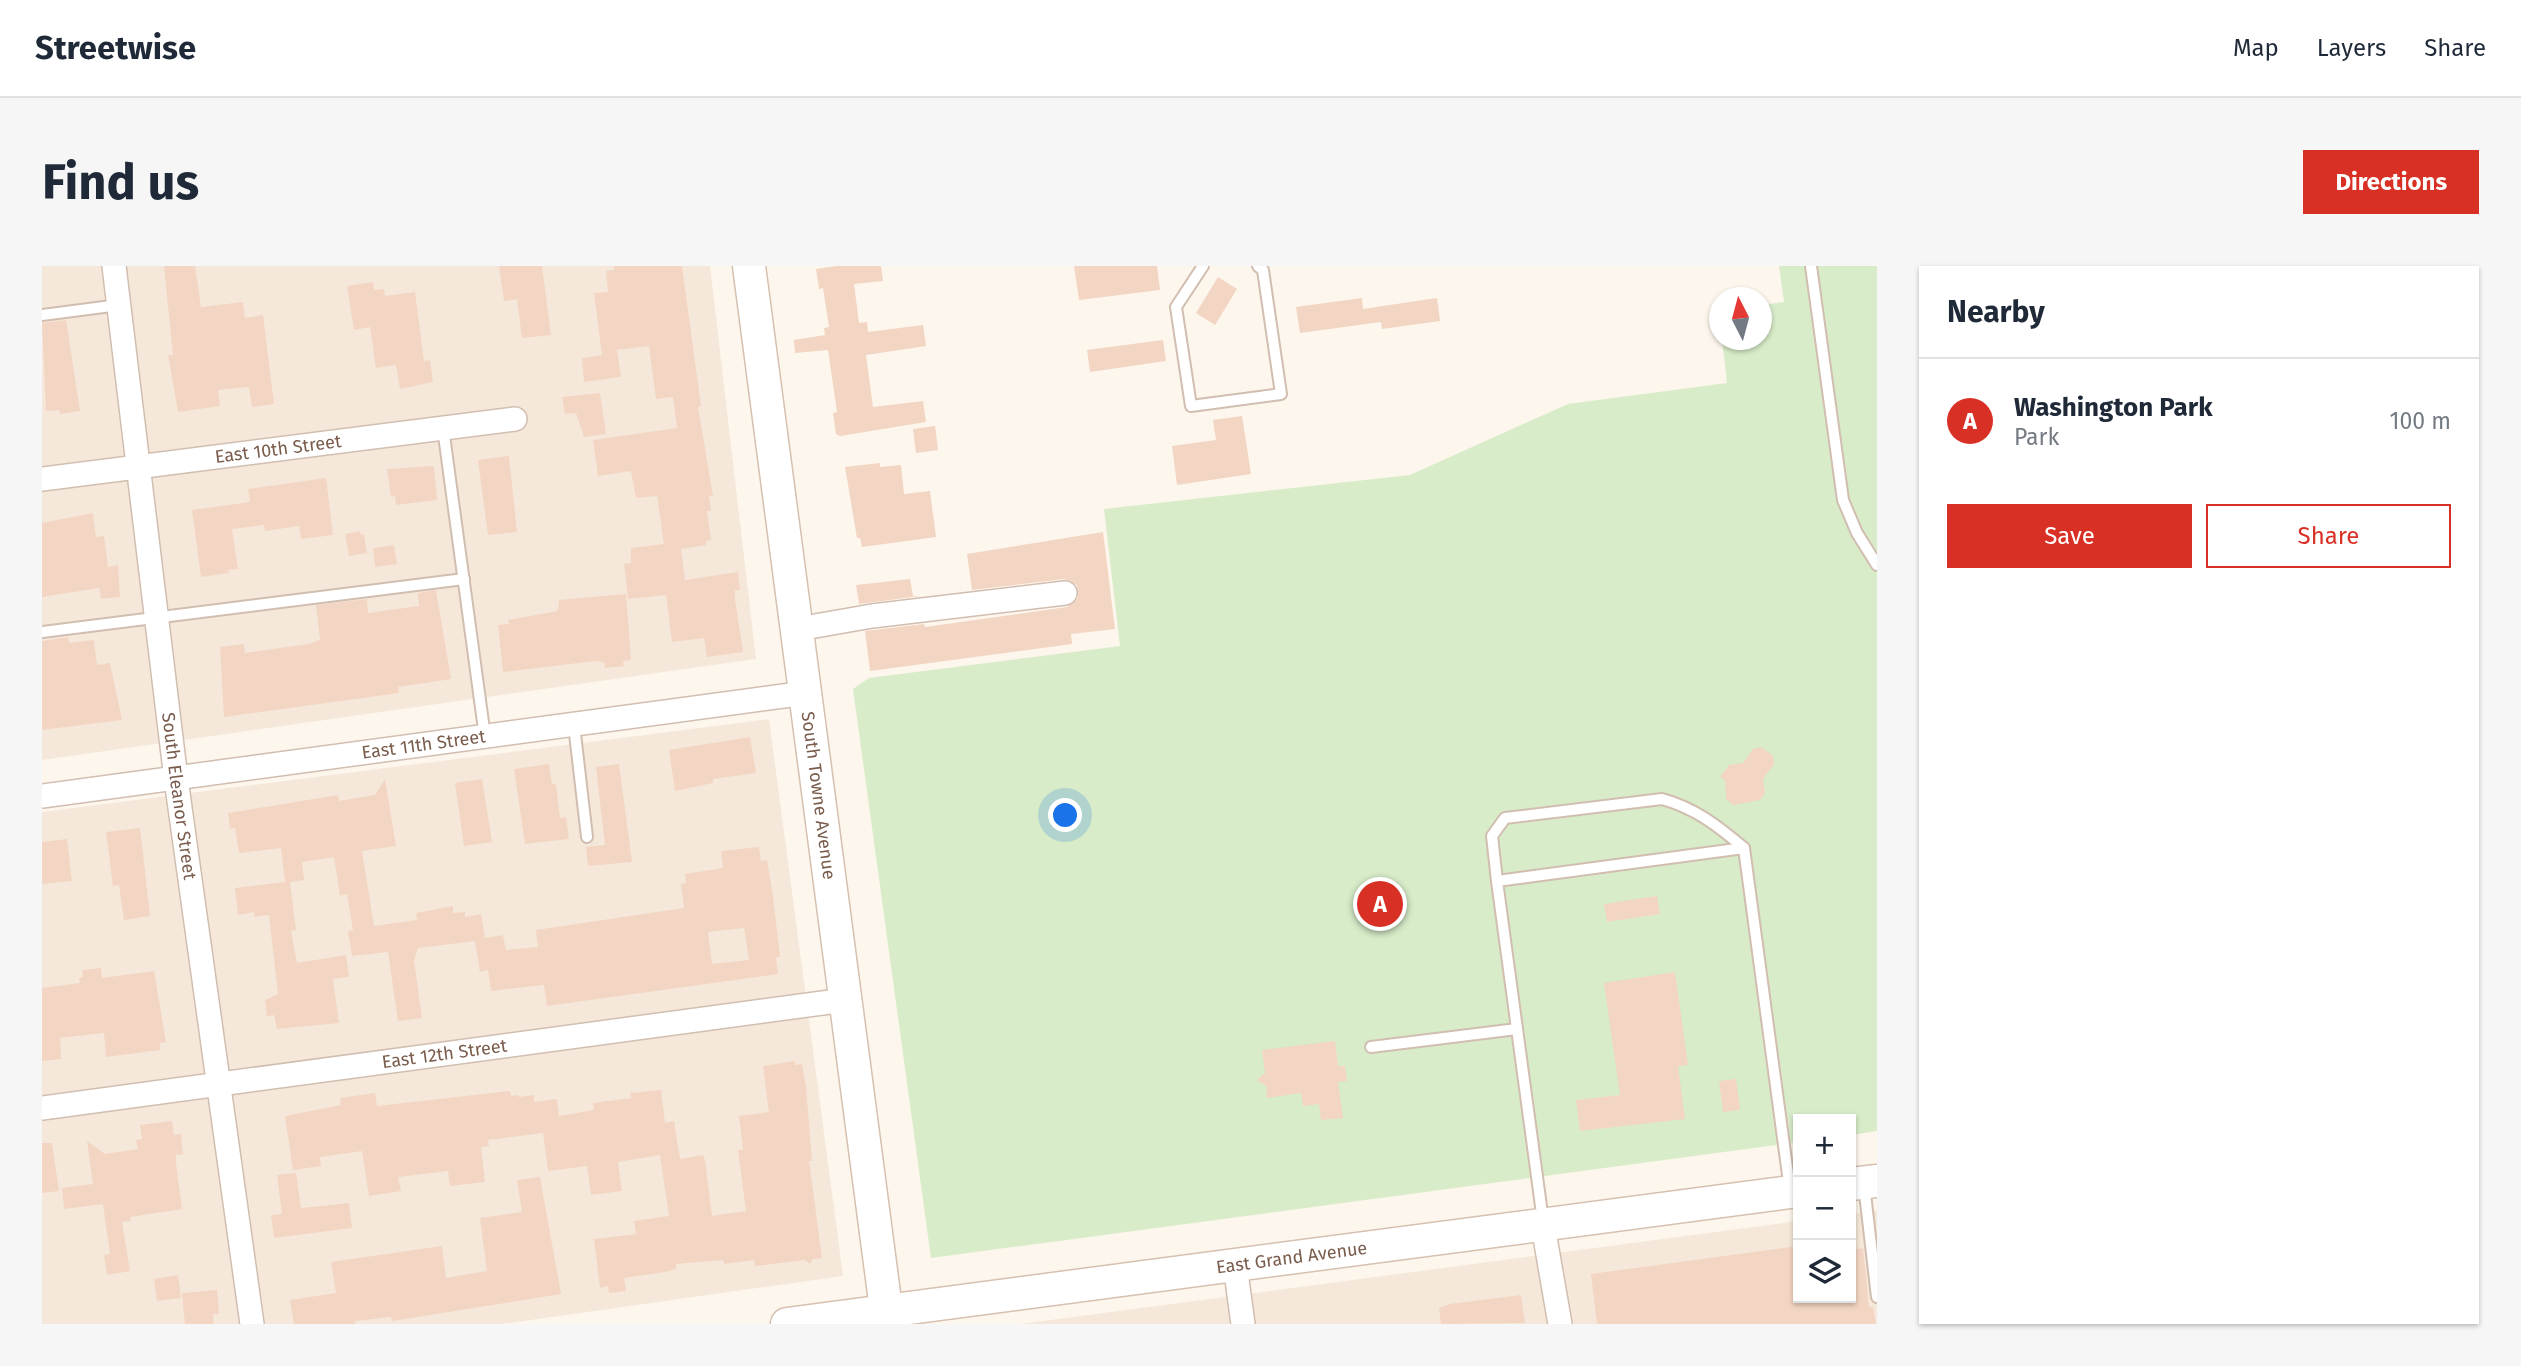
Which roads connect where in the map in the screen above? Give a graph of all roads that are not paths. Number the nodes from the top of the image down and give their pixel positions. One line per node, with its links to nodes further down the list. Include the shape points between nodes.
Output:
1 (114, 266): 6 (street, South Eleanor Street)
2 (752, 266): 16 (street, South Towne Avenue)
3 (1203, 266): 4 (lane, via 1176,307 1191,406 1281,394 1263,270)
4 (1258, 266)
5 (1811, 266): 12 (lane, via 1843,500)
6 (119, 305): 7 (lane); 10 (street, South Eleanor Street)
7 (42, 315)
8 (515, 419): 9 (street, East 10th Street)
9 (443, 428): 10 (street, East 10th Street); 13 (lane)
10 (140, 466): 11 (street, East 10th Street); 15 (street, South Eleanor Street)
11 (42, 479)
12 (1877, 565)
13 (464, 579): 15 (lane); 20 (lane)
14 (1065, 593): 16 (street)
15 (157, 617): 17 (lane); 21 (street, South Eleanor Street)
16 (797, 629): 18 (street, South Towne Avenue)
17 (42, 632)
18 (806, 693): 19 (street, East 11th Street); 26 (street, South Towne Avenue)
19 (574, 725): 20 (street, East 11th Street); 23 (lane)
20 (485, 737): 21 (street, East 11th Street)
21 (176, 779): 22 (street, East 11th Street); 29 (street, South Eleanor Street)
22 (42, 796)
23 (587, 837)
24 (1744, 848): 25 (lane); 25 (lane, via 1714,822 1662,799 1505,818 1492,836); 32 (lane)
25 (1497, 881): 27 (lane)
26 (845, 1000): 29 (street, East 12th Street); 37 (street, South Towne Avenue)
27 (1517, 1029): 28 (lane); 34 (lane)
28 (1371, 1047)
29 (220, 1083): 30 (street, East 12th Street); 38 (street, South Eleanor Street)
30 (42, 1108)
31 (1864, 1183): 36 (lane)
32 (1793, 1185)
33 (1793, 1192): 34 (street, East Grand Avenue)
34 (1543, 1226): 35 (street, East Grand Avenue); 41 (street)
35 (1235, 1265): 37 (street, East Grand Avenue); 40 (street)
36 (1877, 1297)
37 (887, 1317): 39 (street, East Grand Avenue)
38 (252, 1324)
39 (787, 1324)
40 (1242, 1324)
41 (1560, 1324)

